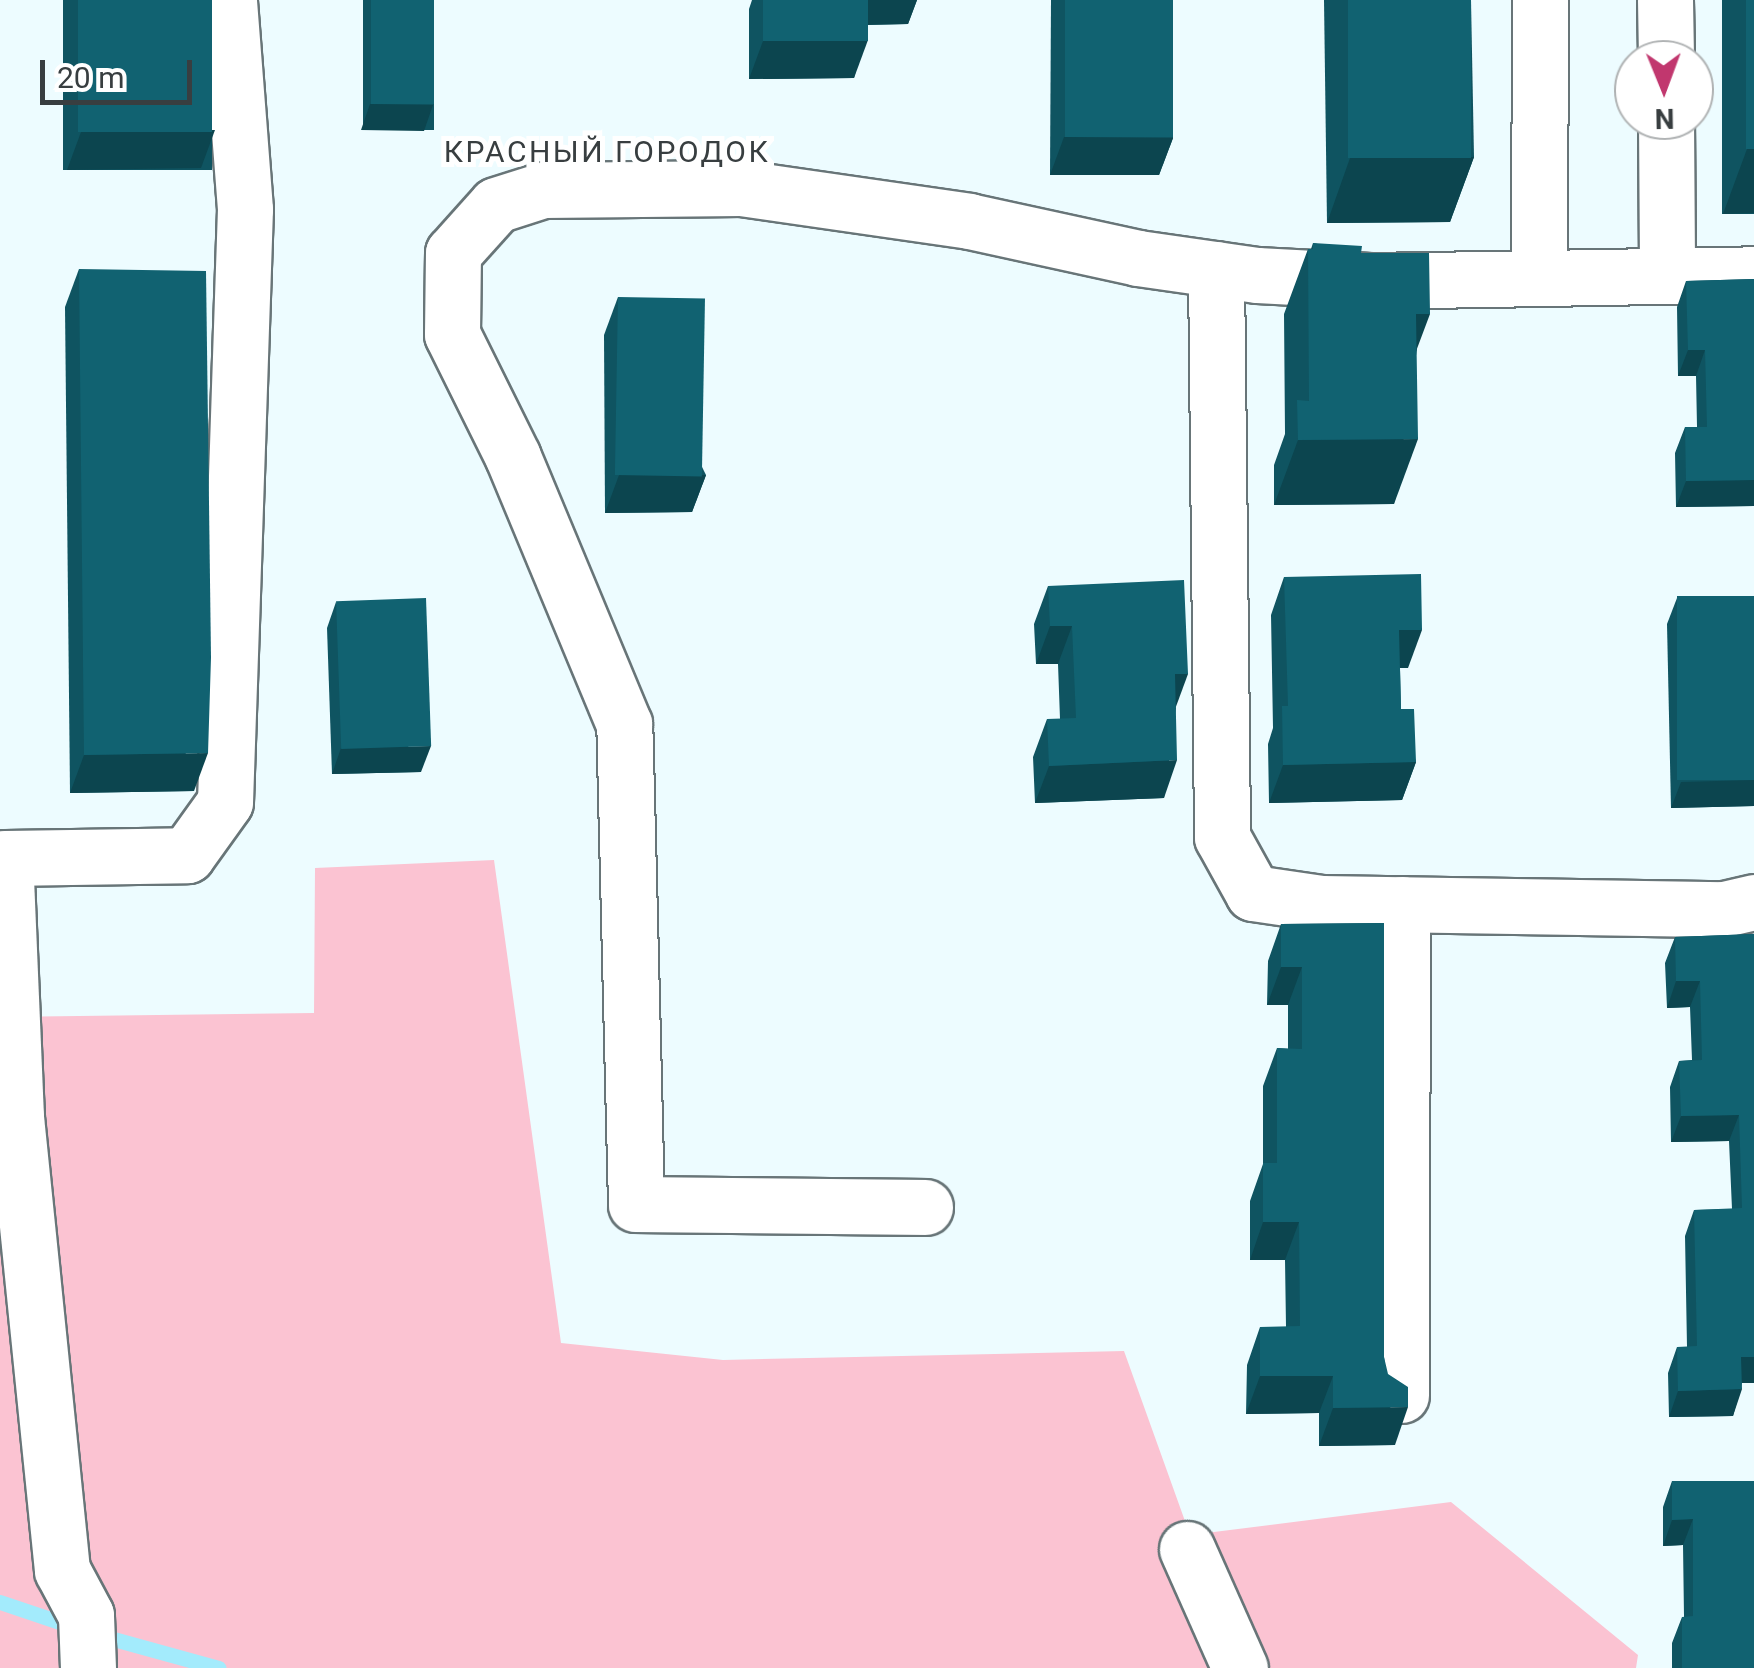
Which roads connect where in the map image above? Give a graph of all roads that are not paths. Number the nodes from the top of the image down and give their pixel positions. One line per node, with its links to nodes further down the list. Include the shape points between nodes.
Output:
1 (229, 0): 10 (street, via 244,209 225,802 186,855)
2 (1540, 0): 9 (street)
3 (1666, 0): 4 (street)
4 (1666, 40)
5 (1666, 140): 7 (street)
6 (1216, 269): 9 (street, via 1370,281); 12 (street, via 1222,837 1253,893 1291,901); 13 (street, via 969,221 741,188 543,190 496,206 453,254 452,334 506,440 624,724 636,1204)
7 (1668, 274): 8 (street); 9 (street)
8 (1754, 274)
9 (1539, 275)
10 (2, 858): 16 (street, via 16,1117 62,1570)
11 (1754, 902): 12 (street, via 1724,909)
12 (1402, 904): 14 (street)
13 (925, 1207)
14 (1401, 1395)
15 (1187, 1549): 17 (street)
16 (87, 1645)
17 (1240, 1668)

